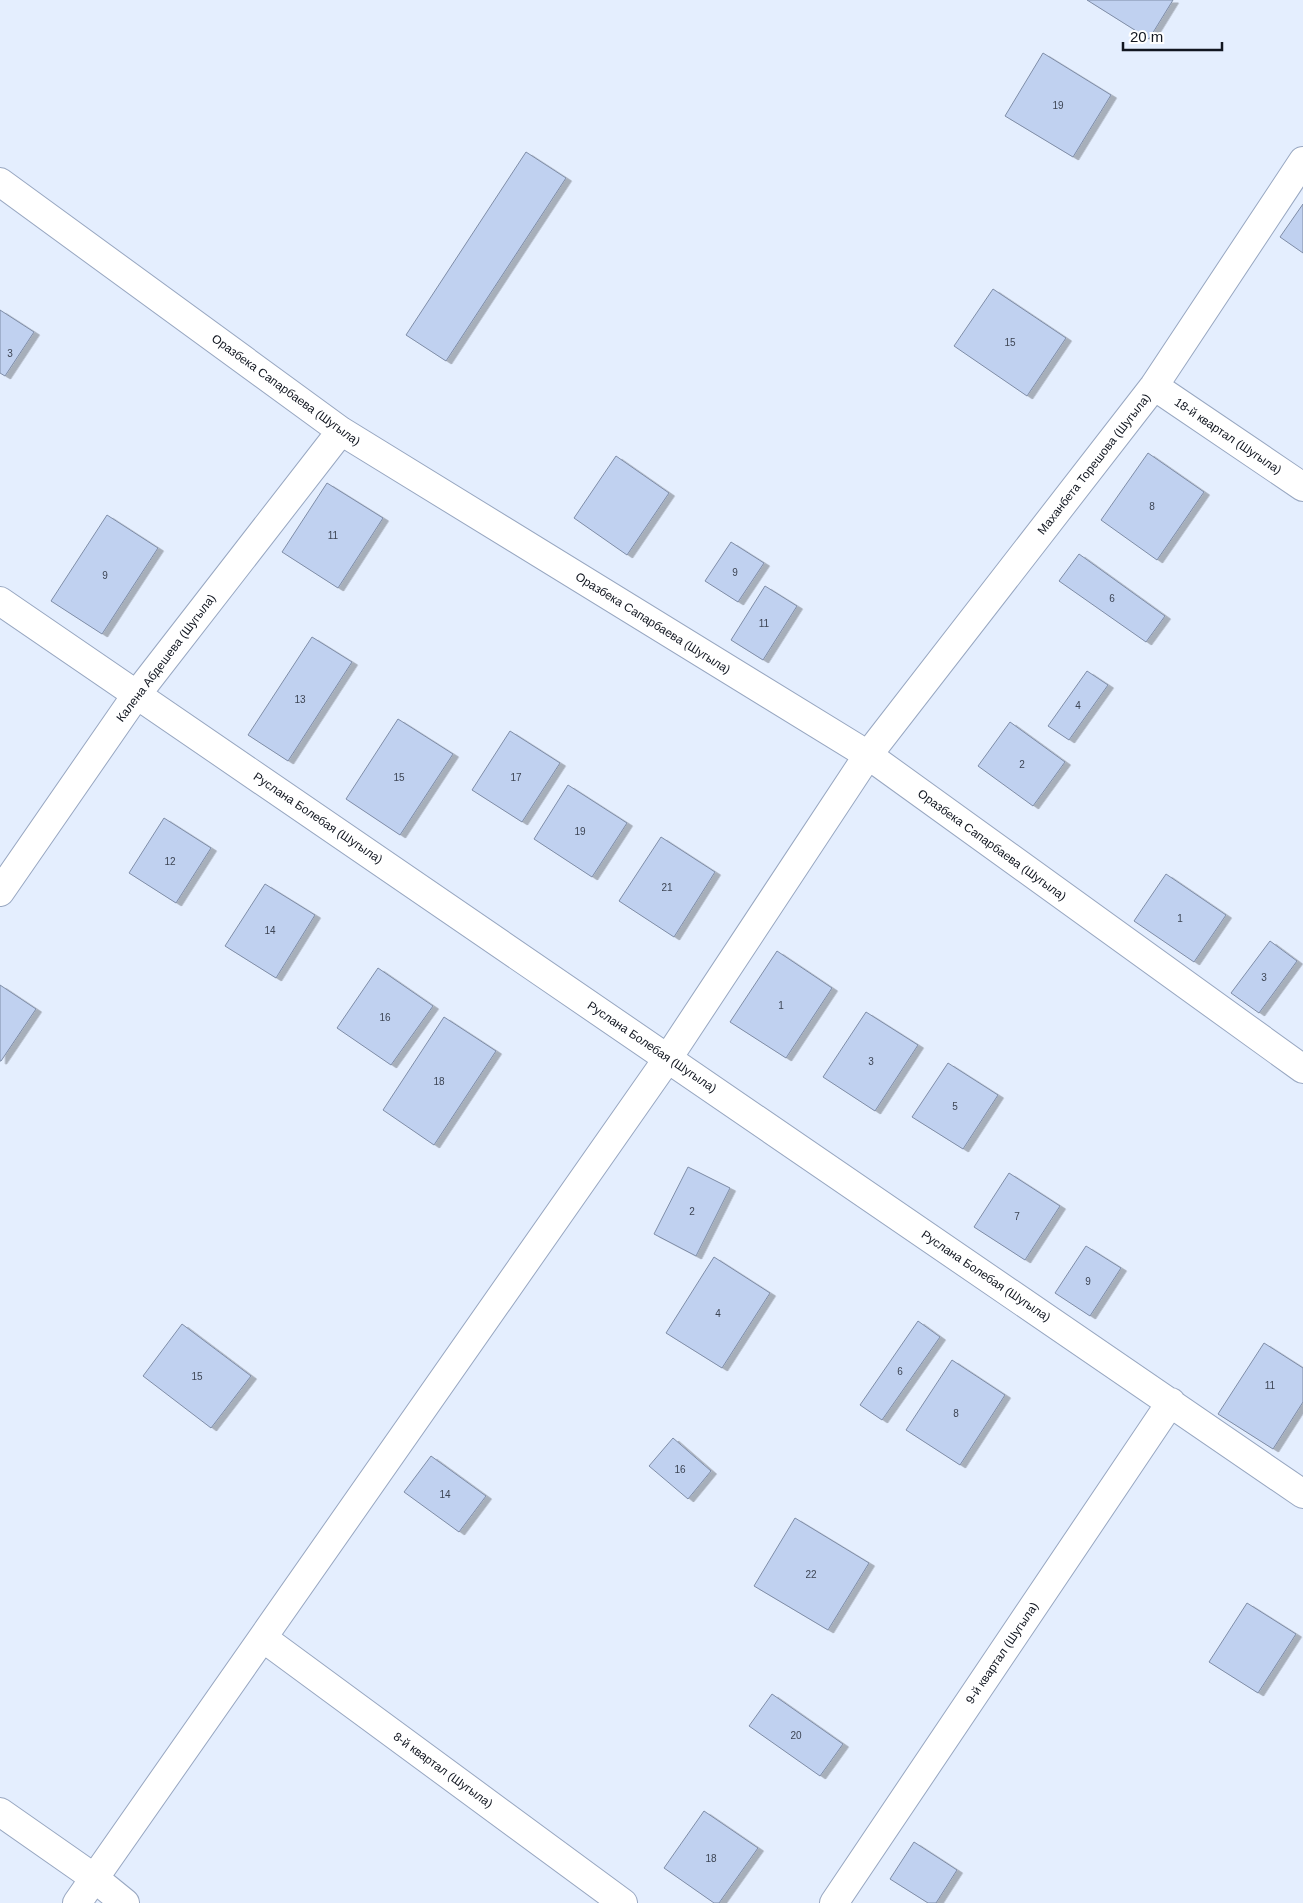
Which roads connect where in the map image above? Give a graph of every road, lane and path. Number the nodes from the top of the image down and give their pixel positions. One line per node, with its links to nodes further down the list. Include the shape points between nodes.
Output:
1 (1303, 160): 3 (street, Маханбета Торешова (Шугыла))
2 (0, 182): 4 (street, Оразбека Сапарбаева (Шугыла))
3 (1154, 386): 5 (street, 18-й квартал (Шугыла)); 8 (street, Маханбета Торешова (Шугыла))
4 (341, 431): 7 (street, Калена Абдешева (Шугыла)); 8 (street, Оразбека Сапарбаева (Шугыла))
5 (1303, 487)
6 (0, 601): 7 (street, Руслана Болебая (Шугыла))
7 (137, 694): 9 (street, Калена Абдешева (Шугыла)); 10 (street, Руслана Болебая (Шугыла))
8 (868, 756): 10 (street, Маханбета Торешова (Шугыла)); 11 (street, Оразбека Сапарбаева (Шугыла))
9 (0, 892)
10 (668, 1058): 12 (street, Руслана Болебая (Шугыла)); 14 (street, Маханбета Торешова (Шугыла))
11 (1303, 1069)
12 (1171, 1402): 13 (street, Руслана Болебая (Шугыла)); 20 (street, 9-й квартал (Шугыла))
13 (1303, 1494)
14 (263, 1638): 16 (street, Маханбета Торешова (Шугыла)); 19 (street, 8-й квартал (Шугыла))
15 (0, 1812): 16 (street)
16 (93, 1878): 17 (street, Маханбета Торешова (Шугыла)); 18 (street)
17 (77, 1903)
18 (125, 1903)
19 (623, 1903)
20 (834, 1903)

